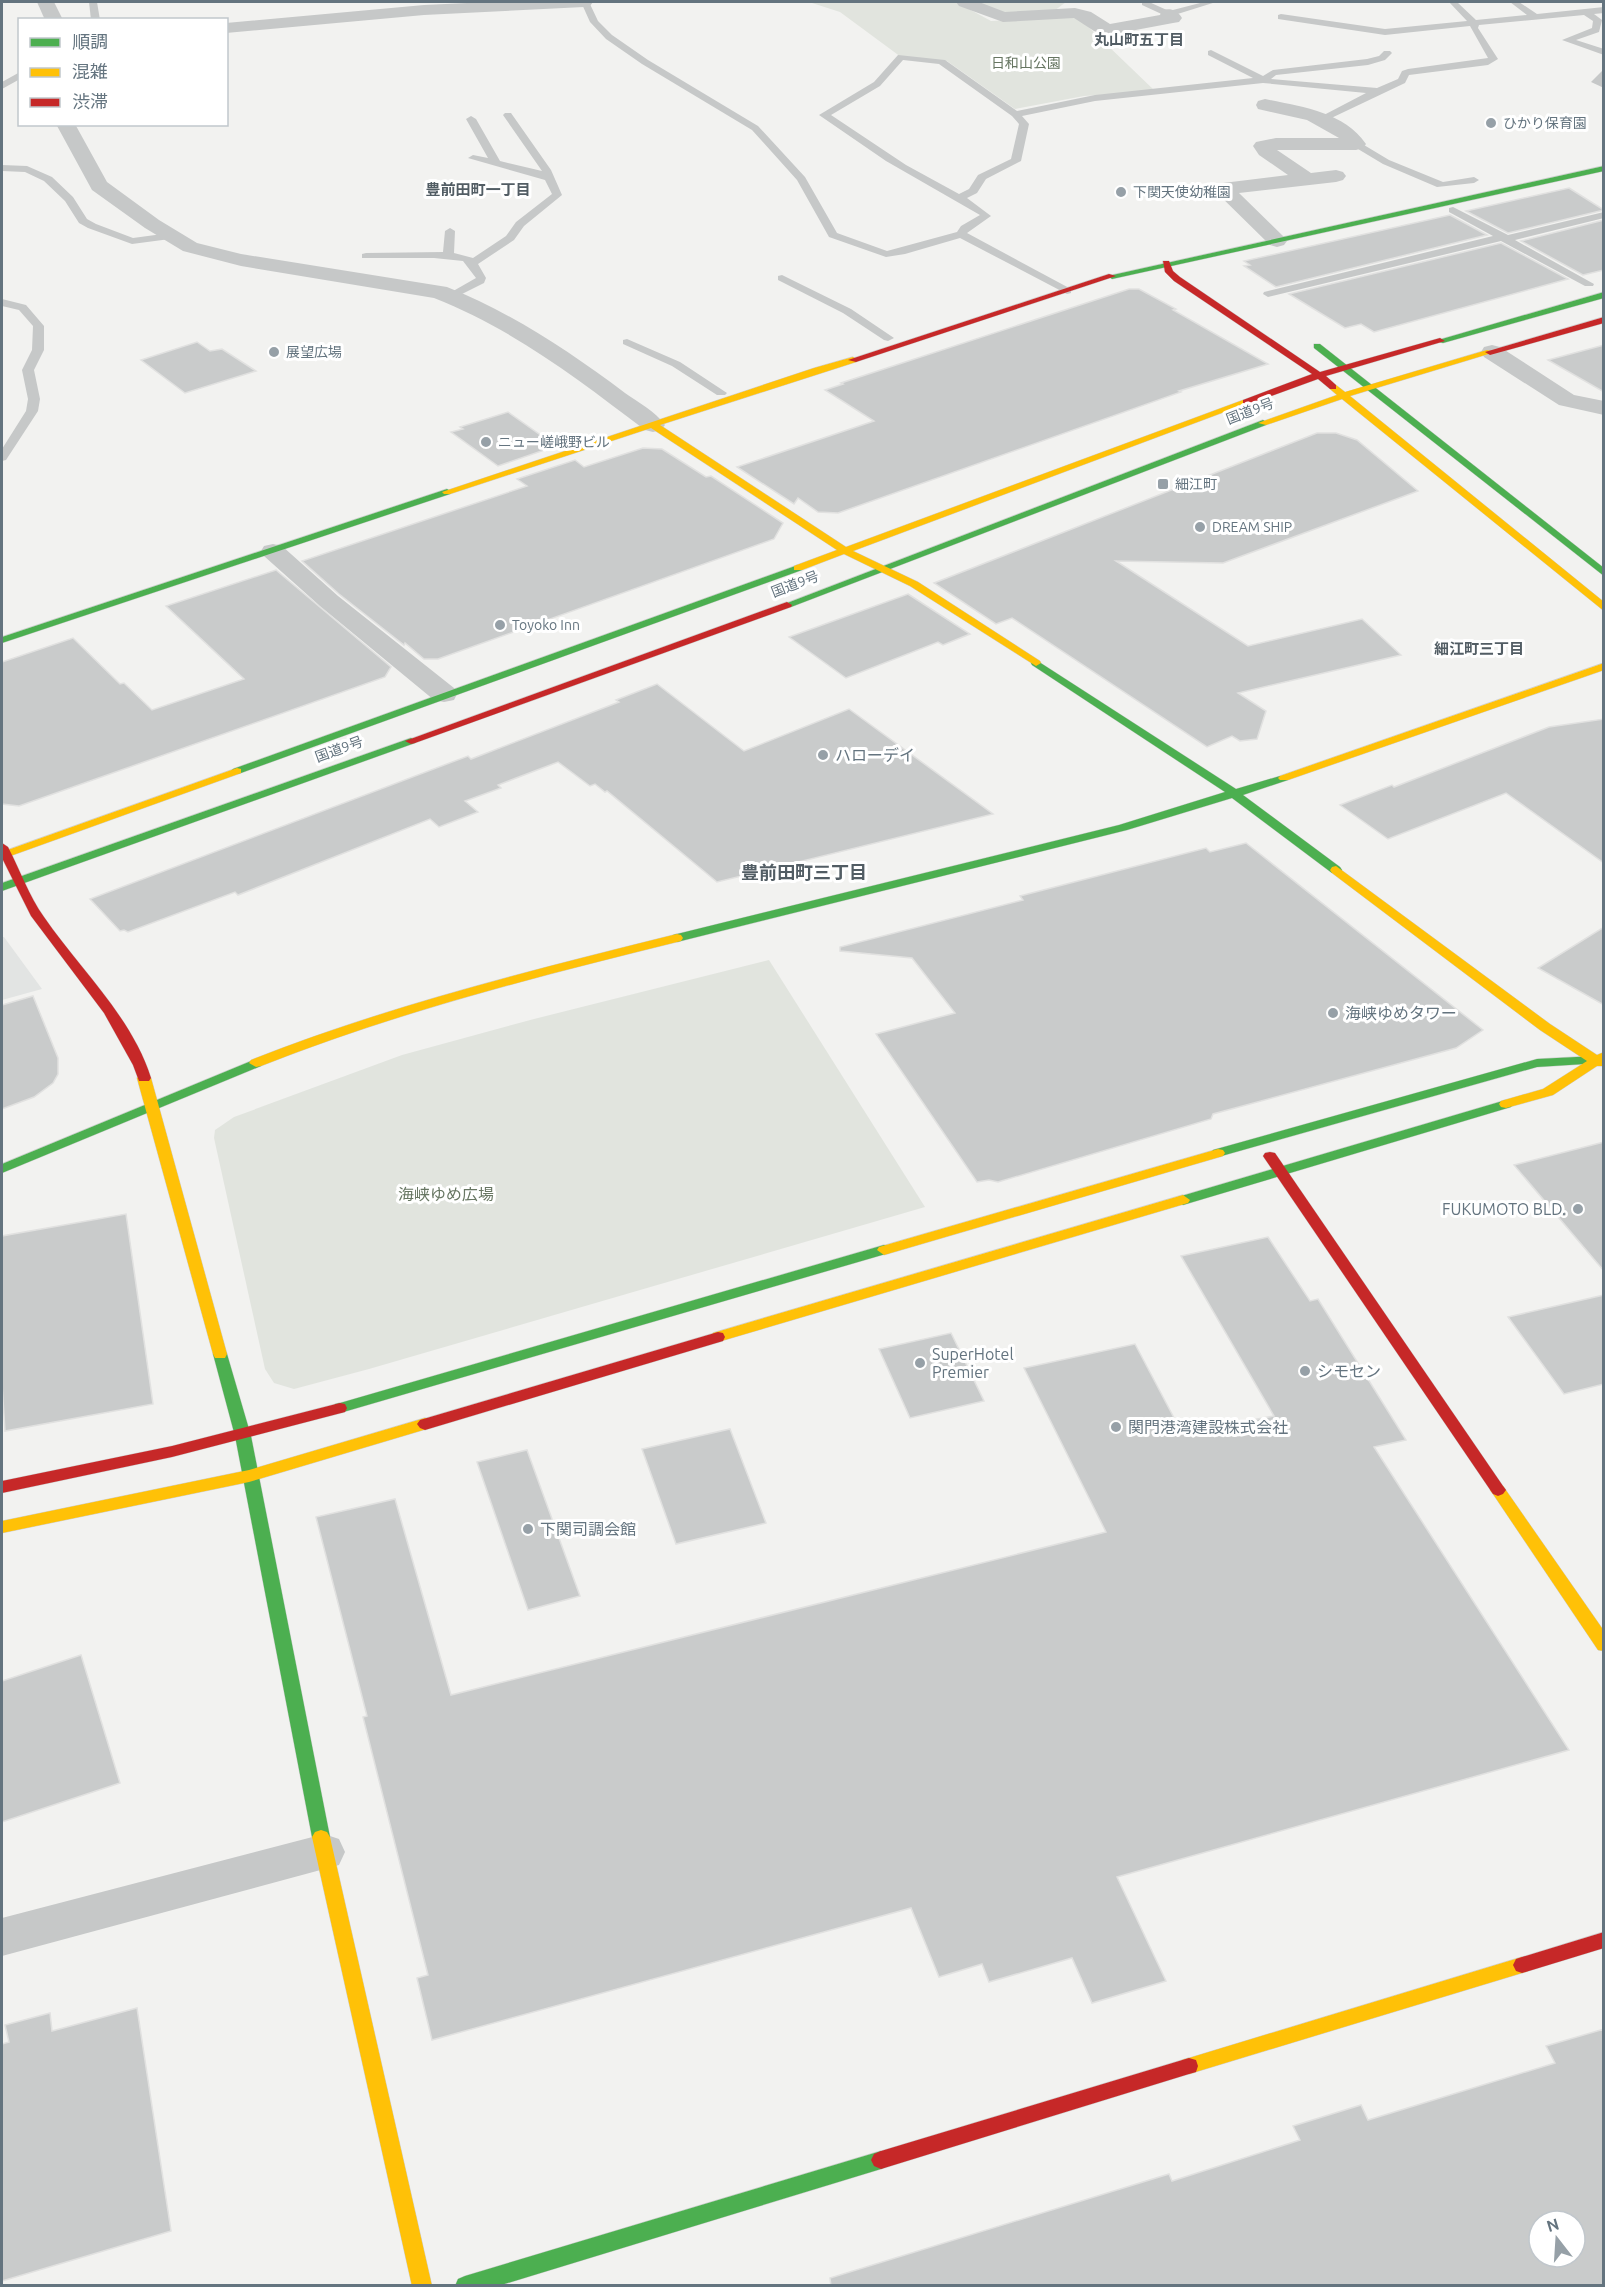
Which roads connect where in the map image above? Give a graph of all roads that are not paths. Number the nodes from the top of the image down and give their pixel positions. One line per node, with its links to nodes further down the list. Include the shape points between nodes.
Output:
1 (46, 2): 16 (street)
2 (93, 2): 17 (lane)
3 (585, 2): 8 (street); 48 (lane, via 594,22 609,37 756,128 801,179 833,235 886,254)
4 (965, 2): 13 (street, via 1003,17 1084,14 1109,30 1173,18)
5 (1212, 2): 13 (lane)
6 (1453, 2): 18 (lane)
7 (1514, 2): 14 (lane)
8 (528, 3): 10 (street)
9 (1145, 3): 13 (lane)
10 (446, 5): 19 (street)
11 (1604, 10): 12 (lane)
12 (1586, 12): 14 (lane); 20 (lane, via 1598,20 1596,30 1567,40)
13 (1168, 14)
14 (1534, 16): 18 (lane)
15 (1281, 17): 18 (lane, via 1385,32)
16 (53, 18)
17 (96, 18)
18 (1474, 24): 28 (lane, via 1492,59 1411,71 1405,73 1402,81)
19 (228, 28)
20 (1604, 51)
21 (1211, 53): 25 (lane)
22 (1387, 53): 25 (lane, via 1368,62 1273,73)
23 (1604, 72): 26 (lane, via 1596,82)
24 (18, 76): 27 (lane)
25 (1263, 80): 28 (lane); 30 (lane, via 1095,98)
26 (1604, 85)
27 (2, 86)
28 (1378, 91): 32 (lane)
29 (1264, 105): 32 (street)
30 (1015, 114): 44 (lane, via 1024,124 1016,161 982,177 973,191); 44 (lane, via 942,62 901,57 877,84 824,115 884,157)
31 (508, 115): 41 (lane)
32 (1325, 118): 35 (street)
33 (471, 119): 37 (lane)
34 (66, 126): 49 (street, via 99,186)
35 (1356, 144): 42 (street, via 1263,146); 43 (lane, via 1386,162 1441,185)
36 (473, 158): 37 (lane)
37 (496, 163): 41 (lane)
38 (2, 168): 49 (lane, via 27,169 48,179 69,199 83,221 92,226 132,241)
39 (1604, 168): 51 (main road)
40 (1336, 176): 42 (street)
41 (550, 178): 55 (lane, via 557,195 520,224 510,238)
42 (1307, 179): 51 (street, via 1223,189)
43 (1474, 180)
44 (958, 199): 48 (lane, via 986,216)
45 (1453, 210): 50 (lane)
46 (1604, 214): 50 (lane)
47 (450, 231): 53 (lane)
48 (961, 234): 59 (lane)
49 (170, 236): 62 (street, via 190,247 241,261)
50 (1505, 238): 58 (lane); 60 (lane)
51 (1277, 241): 54 (main road)
52 (366, 256): 53 (lane)
53 (448, 256): 55 (lane, via 462,257)
54 (1166, 263): 56 (main road); 59 (main road); 70 (main road, via 1178,279)
55 (472, 264): 62 (lane, via 482,278)
56 (1193, 270)
57 (782, 278): 66 (lane, via 847,311)
58 (1589, 284)
59 (1067, 291): 75 (main road)
60 (1268, 294)
61 (1604, 295): 69 (main road, 国道9号)
62 (452, 296): 75 (street, via 530,336)
63 (6, 304): 76 (lane, via 22,307 39,326 38,350 28,370 34,399 32,411)
64 (1604, 320): 68 (main road, 国道9号)
65 (1302, 337): 69 (main road)
66 (888, 338)
67 (627, 342): 72 (lane, via 676,364)
68 (1492, 352): 71 (main road, 国道9号); 74 (street, via 1567,400)
69 (1344, 366): 70 (main road, 国道9号); 71 (main road)
70 (1319, 375): 73 (main road); 78 (main road, 国道9号)
71 (1368, 387): 73 (main road, 国道9号); 80 (main road)
72 (721, 393)
73 (1341, 395): 79 (main road, 国道9号); 81 (main road)
74 (1604, 408)
75 (653, 424): 77 (main road); 78 (main road)
76 (2, 457)
77 (273, 551): 82 (main road); 84 (street, via 329,602)
78 (845, 551): 79 (main road); 84 (main road, 国道9号)
79 (884, 568): 85 (main road); 87 (main road, 国道9号, via 694,640)
80 (1604, 573)
81 (1604, 608)
82 (2, 640)
83 (1604, 666): 85 (main road)
84 (444, 694): 86 (main road, 国道9号)
85 (1235, 795): 89 (main road, via 1545,1027); 90 (main road, via 1082,839 457,993 298,1045)
86 (3, 852): 87 (main road)
87 (21, 880): 88 (main road, 国道9号); 90 (main road, via 37,916 110,1012 140,1065)
88 (2, 887)
89 (1601, 1060): 91 (main road, via 1537,1063); 93 (main road, via 1548,1092)
90 (152, 1106): 92 (main road); 94 (main road)
91 (1260, 1141): 93 (main road); 94 (main road)
92 (2, 1169)
93 (1281, 1172): 95 (main road); 98 (main road)
94 (243, 1436): 95 (main road); 96 (main road)
95 (249, 1476): 97 (main road); 99 (main road)
96 (2, 1487)
97 (2, 1527)
98 (1604, 1645)
99 (324, 1852): 100 (street); 102 (main road)
100 (2, 1936)
101 (1604, 1940): 103 (main road)
102 (422, 2286)
103 (465, 2286)

